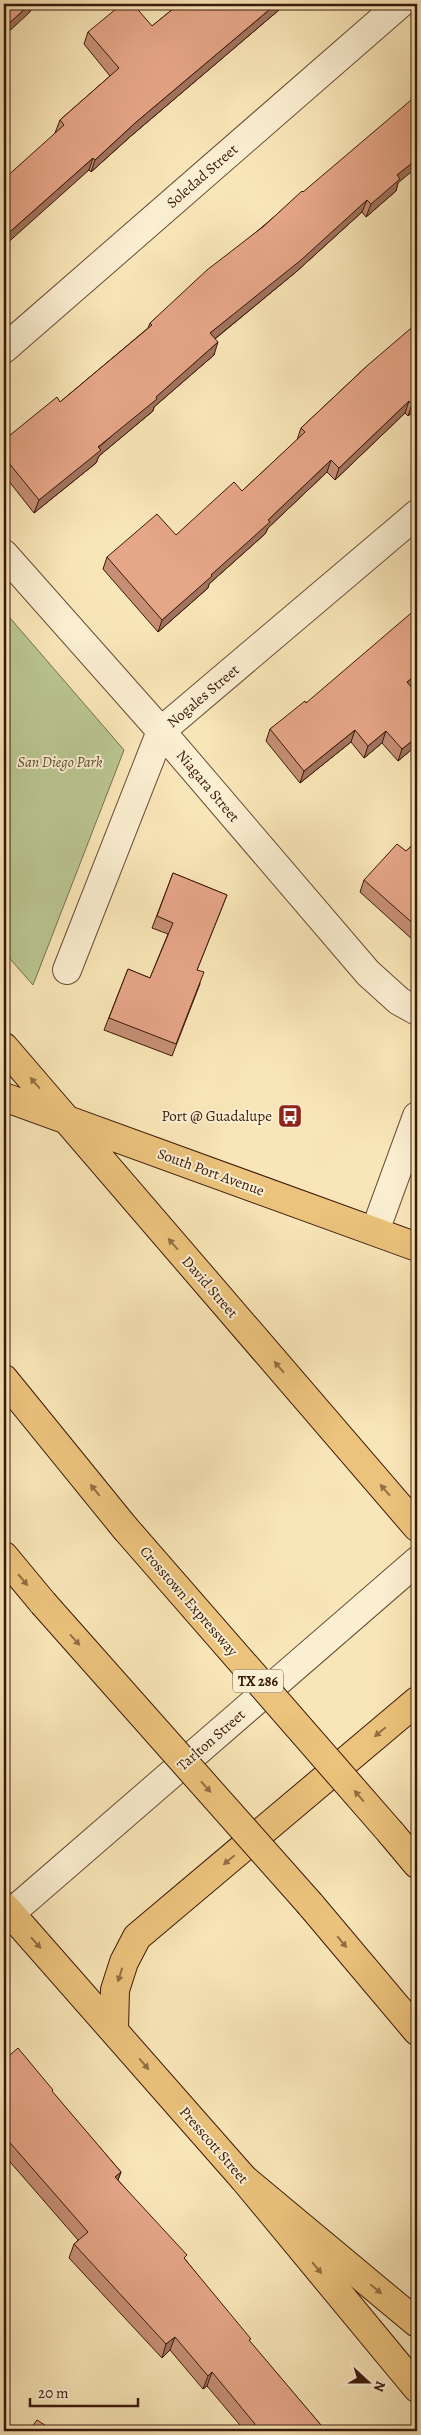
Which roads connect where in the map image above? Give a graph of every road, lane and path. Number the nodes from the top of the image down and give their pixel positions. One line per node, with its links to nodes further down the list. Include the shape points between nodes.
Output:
1 (400, 4): 2 (street, Soledad Street)
2 (4, 349)
3 (417, 514): 5 (street, Nogales Street)
4 (4, 554): 5 (street, Niagara Street)
5 (161, 731): 6 (street, Nogales Street); 7 (street, Niagara Street, via 368,973 399,1001)
6 (67, 970)
7 (417, 1011)
8 (4, 1047): 11 (main road, David Street, one-way to 8)
9 (4, 1097): 11 (main road, South Port Avenue)
10 (417, 1116): 12 (street)
11 (66, 1119): 12 (main road, South Port Avenue); 15 (main road, David Street, one-way to 11)
12 (375, 1231): 13 (main road, South Port Avenue)
13 (417, 1247)
14 (4, 1379): 19 (main road, Crosstown Expressway / TX 286, one-way to 14, bridge, via 125,1528)
15 (417, 1527)
16 (4, 1556): 22 (main road, one-way to 22, bridge, via 310,1904)
17 (417, 1561): 20 (street, Tarlton Street)
18 (417, 1701): 21 (main road, one-way to 21, via 137,1937 115,1990)
19 (417, 1864)
20 (6, 1913): 21 (main road, Presscott Street, one-way to 21)
21 (114, 2030): 23 (main road, Presscott Street, one-way to 23)
22 (417, 2031)
23 (244, 2180): 24 (main road, one-way to 24); 25 (main road, Presscott Street, one-way to 25)
24 (417, 2323)
25 (417, 2388)

